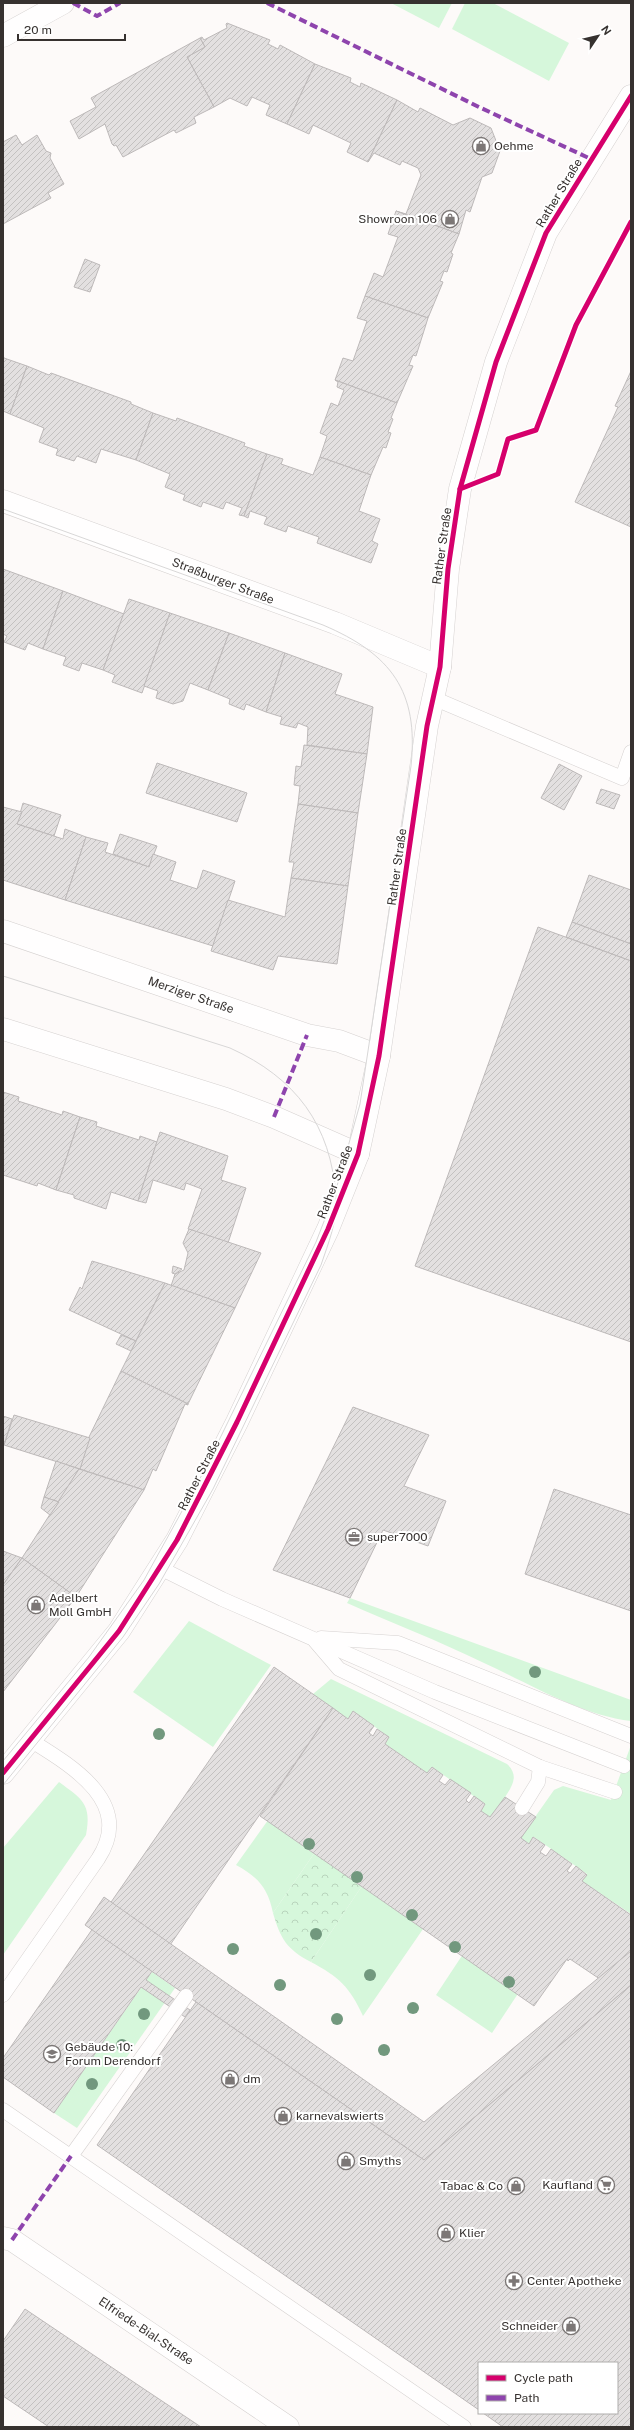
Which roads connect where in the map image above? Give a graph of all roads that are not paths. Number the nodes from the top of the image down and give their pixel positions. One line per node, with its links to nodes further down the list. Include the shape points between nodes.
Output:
1 (63, 3): 2 (street)
2 (3, 36)
3 (631, 96): 5 (street, Rather Straße, via 546,233 496,362 460,489 448,568)
4 (3, 501): 5 (street, Straßburger Straße, via 335,623)
5 (440, 668): 6 (street, Rather Straße)
6 (433, 698): 7 (lane, via 622,778); 10 (street, Rather Straße)
7 (630, 758)
8 (3, 931): 10 (street, Merziger Straße, via 307,1035 339,1041)
9 (3, 1029): 11 (street, via 226,1099 274,1116)
10 (379, 1056): 11 (street, Rather Straße)
11 (358, 1154): 12 (street, Rather Straße, via 328,1229 237,1422 178,1540)
12 (160, 1568): 13 (lane, via 222,1599); 15 (street, Rather Straße, via 119,1631)
13 (312, 1638): 14 (lane, via 398,1643); 16 (lane, via 435,1692); 17 (lane, via 338,1668)
14 (631, 1736)
15 (30, 1740): 18 (street, Rather Straße); 21 (lane, via 92,1783 104,1803 108,1820 108,1838 98,1860)
16 (624, 1766)
17 (540, 1767): 19 (lane); 20 (lane, via 538,1782)
18 (3, 1773)
19 (615, 1792)
20 (522, 1808)
21 (3, 1995)
22 (186, 1996): 24 (lane)
23 (3, 2110): 24 (lane)
24 (71, 2156): 27 (lane)
25 (3, 2238): 26 (street, Elfriede-Bial-Straße, via 12,2240)
26 (288, 2427)
27 (464, 2427)

